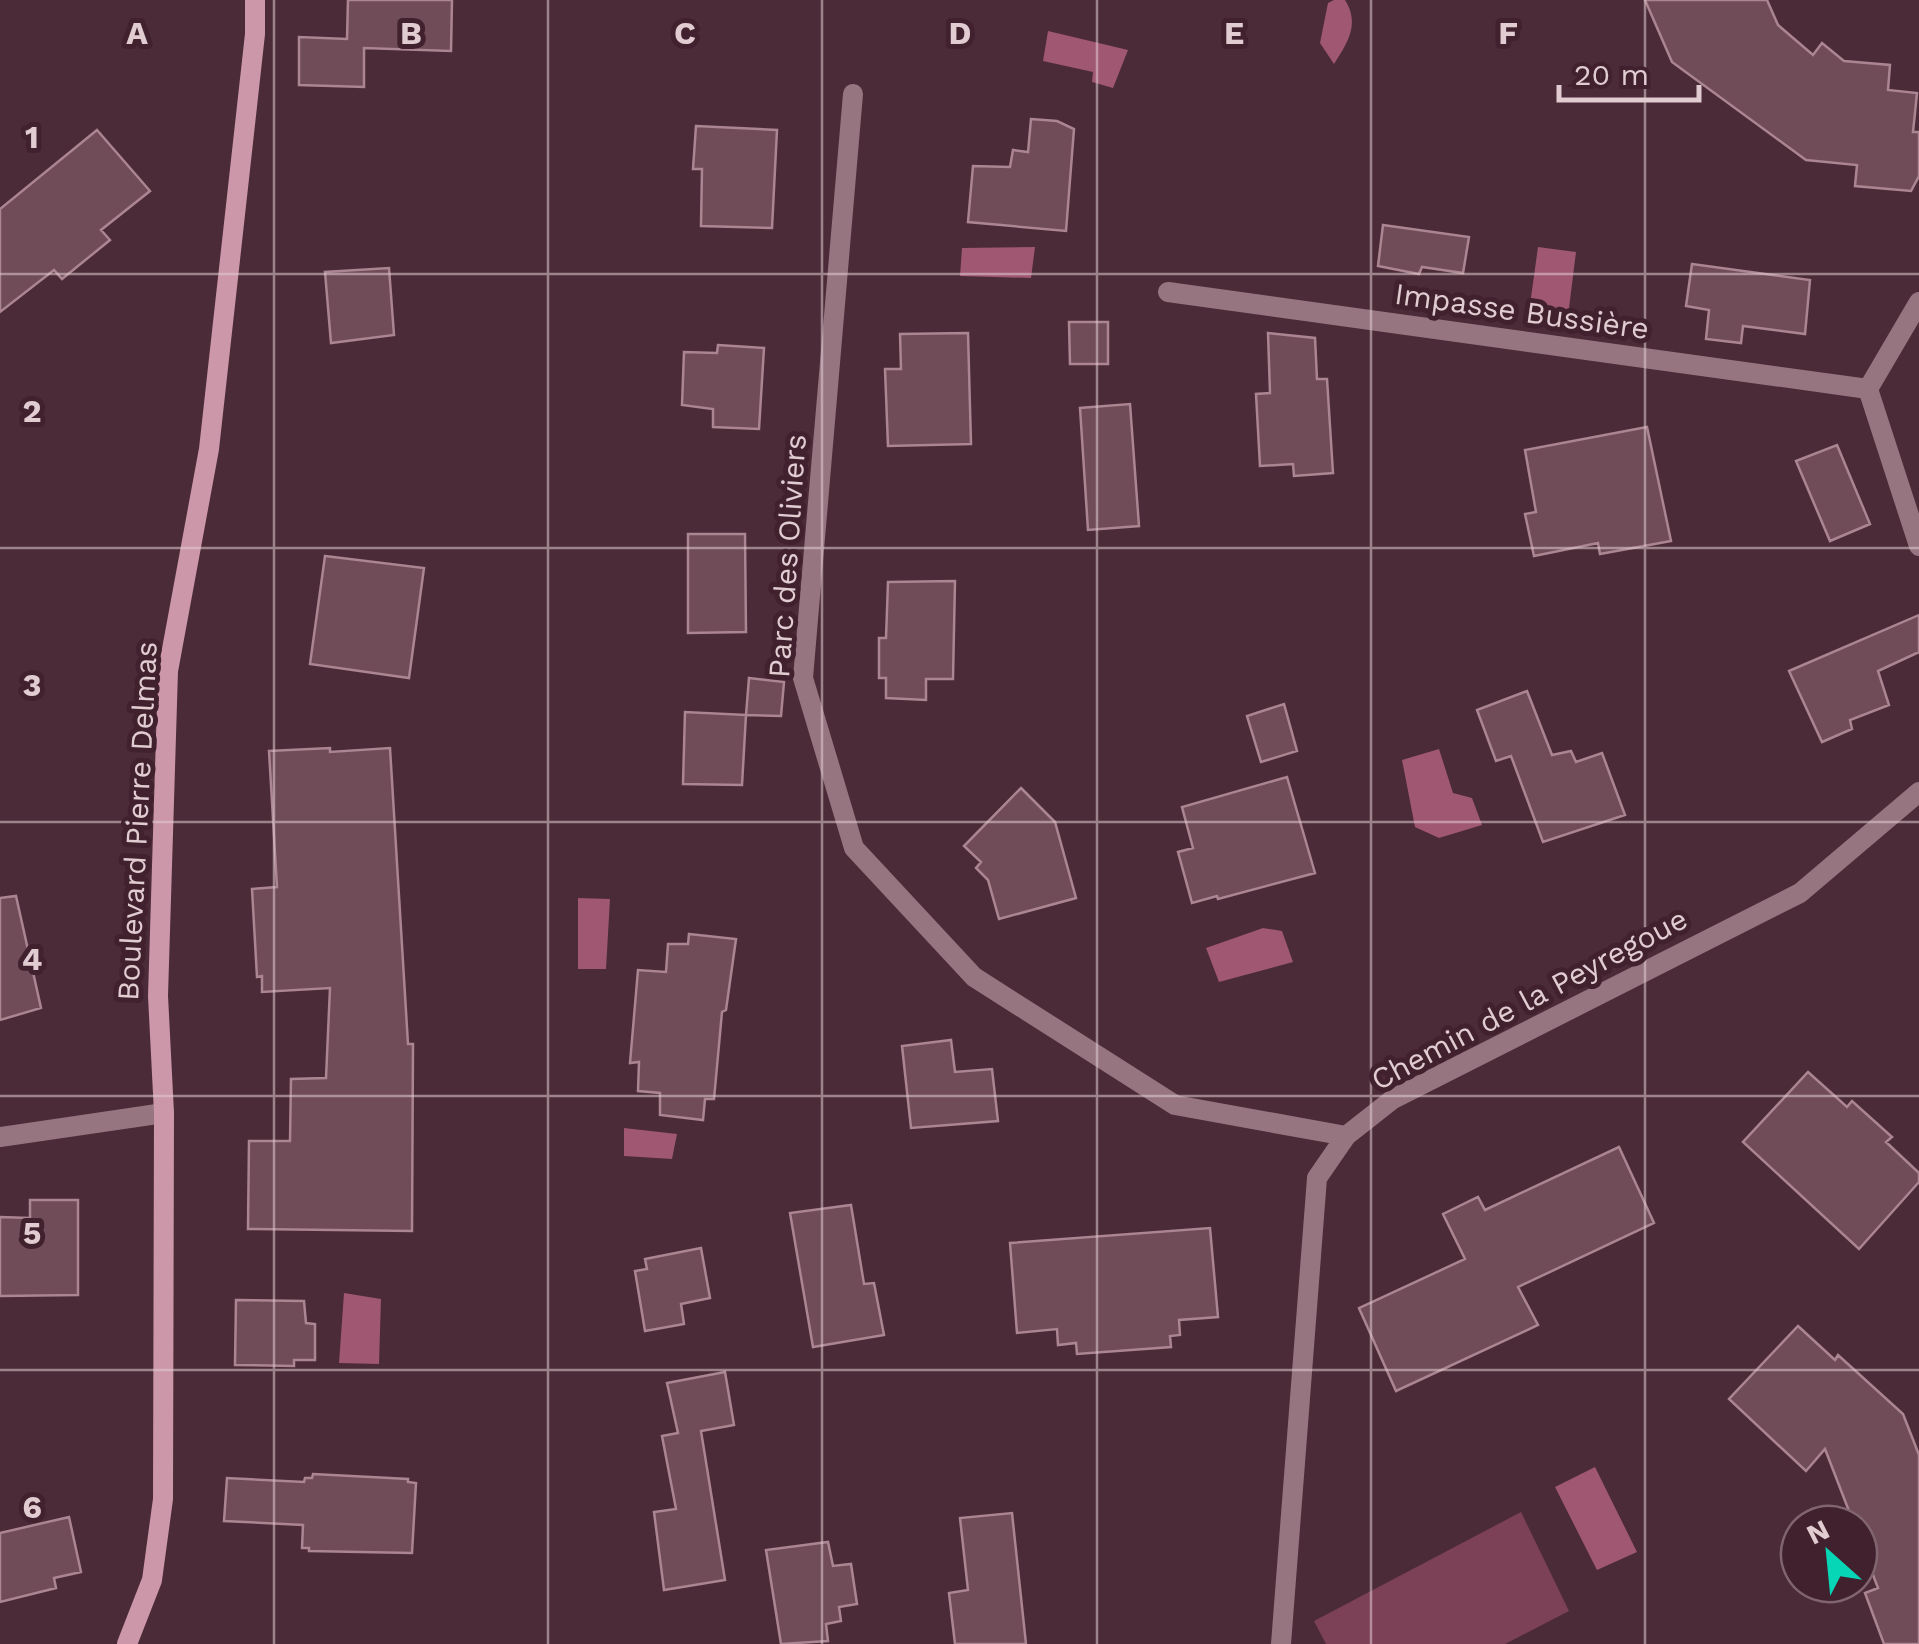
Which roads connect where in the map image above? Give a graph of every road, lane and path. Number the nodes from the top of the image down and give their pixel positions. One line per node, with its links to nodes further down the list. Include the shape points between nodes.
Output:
1 (255, 0): 8 (street, Boulevard Pierre Delmas, via 209,449 168,670 158,996)
2 (853, 94): 10 (street, Parc des Oliviers, via 804,678 854,848 974,977 1175,1104)
3 (1168, 292): 5 (street, Impasse Bussière)
4 (1919, 302): 5 (street)
5 (1868, 389): 6 (street)
6 (1919, 546)
7 (1919, 792): 10 (street, Chemin de la Peyregoue, via 1800,893 1394,1099)
8 (164, 1114): 9 (street); 11 (street, Boulevard Pierre Delmas, via 163,1499 152,1580)
9 (0, 1136)
10 (1346, 1136): 12 (street, Chemin de la Peyregoue, via 1317,1178)
11 (127, 1644)
12 (1280, 1644)

